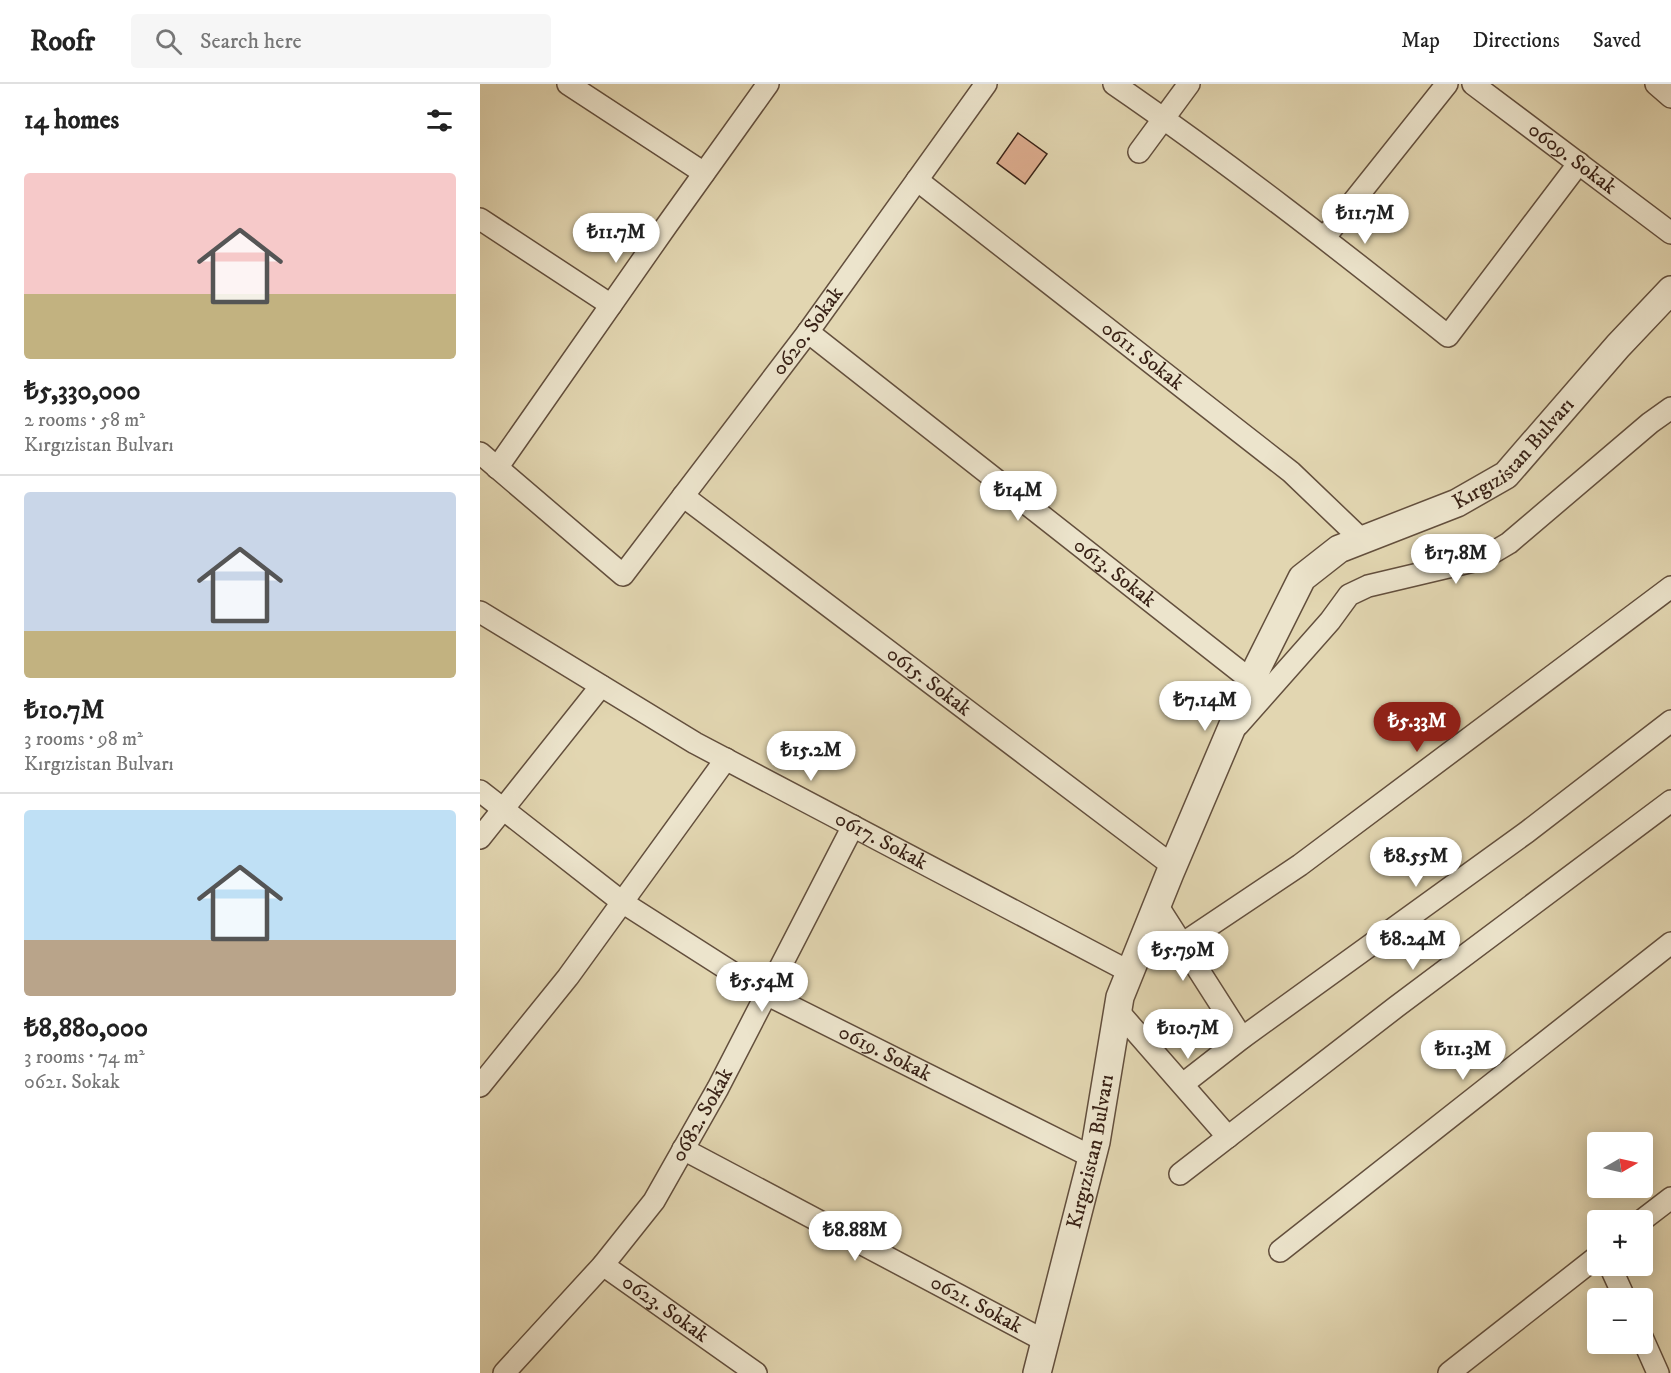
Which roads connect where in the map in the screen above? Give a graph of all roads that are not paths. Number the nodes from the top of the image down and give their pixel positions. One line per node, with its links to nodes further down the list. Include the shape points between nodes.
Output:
1 (568, 84): 13 (street)
2 (768, 84): 13 (street)
3 (986, 84): 14 (street, 0620. Sokak)
4 (1114, 84): 10 (street)
5 (1189, 84): 10 (street)
6 (1447, 84): 17 (street)
7 (1473, 84): 12 (street, 0609. Sokak)
8 (1656, 84): 9 (street)
9 (1671, 97)
10 (1164, 118): 11 (street); 17 (street)
11 (1139, 152)
12 (1579, 163): 16 (street, 0609. Sokak); 17 (street, via 1448,336)
13 (704, 173): 19 (street)
14 (917, 180): 20 (street, 0620. Sokak); 25 (street, 0611. Sokak, via 1291,472)
15 (480, 219): 19 (street)
16 (1671, 233)
17 (1324, 237)
18 (1671, 290): 25 (street, Kırgızistan Bulvarı, via 1506,475 1457,503)
19 (611, 306): 23 (street)
20 (808, 332): 24 (street, 0620. Sokak); 28 (street, 0613. Sokak)
21 (1671, 408): 31 (street, via 1509,543 1482,559 1368,586 1349,595)
22 (480, 453): 23 (street)
23 (497, 468): 24 (street, 0620. Sokak, via 623,574)
24 (683, 496): 38 (street, 0615. Sokak)
25 (1362, 540): 28 (street, Kırgızistan Bulvarı, via 1339,549 1302,578)
26 (1671, 587): 42 (street, via 1300,865)
27 (480, 612): 29 (street, 0617. Sokak)
28 (1252, 681): 31 (street, Kırgızistan Bulvarı)
29 (601, 686): 32 (street, 0617. Sokak); 35 (street)
30 (1671, 721): 46 (street, via 1527,832)
31 (1228, 737): 38 (street, Kırgızistan Bulvarı)
32 (726, 759): 36 (street, 0617. Sokak); 39 (street)
33 (480, 791): 35 (street, 0619. Sokak)
34 (1671, 801): 49 (street)
35 (503, 808): 37 (street); 39 (street, 0619. Sokak)
36 (852, 826): 43 (street, 0617. Sokak); 44 (street, 0682. Sokak)
37 (480, 838)
38 (1173, 866): 40 (street, Kırgızistan Bulvarı)
39 (622, 902): 44 (street, 0619. Sokak); 48 (street, via 568,977)
40 (1157, 905): 42 (street); 43 (street, Kırgızistan Bulvarı)
41 (1671, 943): 55 (street)
42 (1182, 944): 46 (street)
43 (1130, 972): 45 (street, Kırgızistan Bulvarı)
44 (766, 994): 50 (street, 0682. Sokak); 51 (street, 0619. Sokak)
45 (1118, 1010): 47 (street); 51 (street, Kırgızistan Bulvarı)
46 (1242, 1038): 47 (street)
47 (1183, 1084): 49 (street)
48 (480, 1086)
49 (1228, 1137): 52 (street)
50 (683, 1149): 56 (street, 0682. Sokak, via 654,1201); 58 (street, 0621. Sokak)
51 (1092, 1157): 58 (street, Kırgızistan Bulvarı)
52 (1180, 1174)
53 (1671, 1198): 54 (street)
54 (1653, 1212)
55 (1280, 1251)
56 (603, 1265): 61 (street, 0682. Sokak); 62 (street, 0623. Sokak)
57 (1587, 1265): 64 (street)
58 (1045, 1341): 63 (street, Kırgızistan Bulvarı)
59 (1653, 1354): 60 (street)
60 (1662, 1367)
61 (504, 1373)
62 (756, 1373)
63 (1037, 1373)
64 (1449, 1373)

